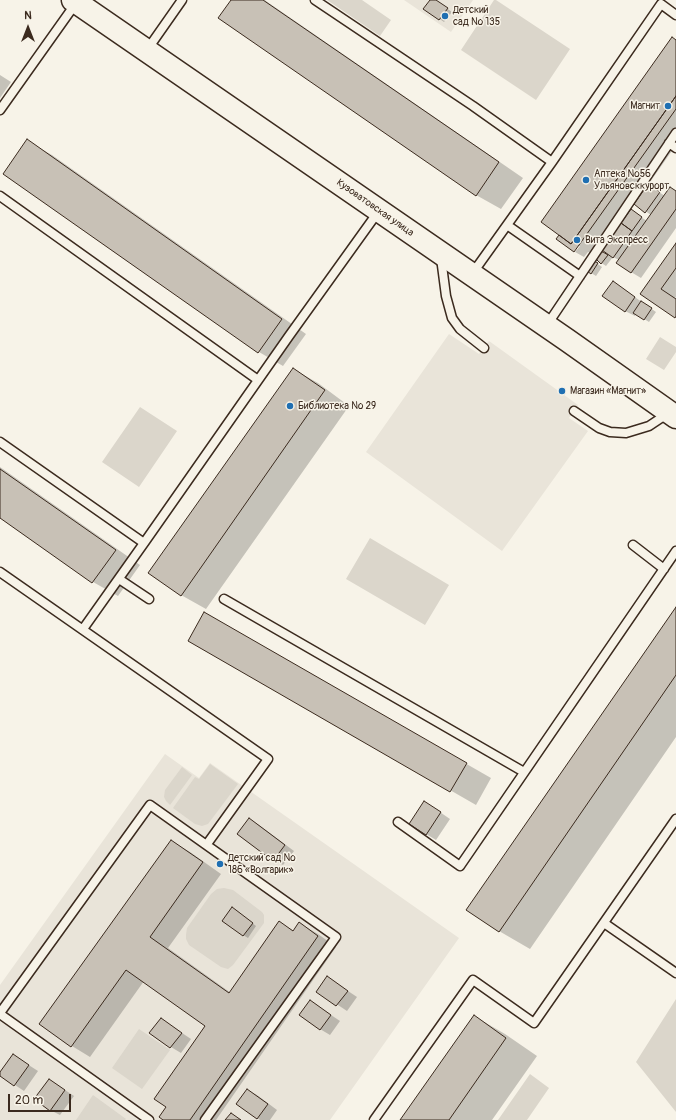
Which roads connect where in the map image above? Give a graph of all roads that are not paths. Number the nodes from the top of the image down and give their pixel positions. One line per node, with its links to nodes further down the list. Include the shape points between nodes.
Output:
1 (182, 0): 5 (lane)
2 (315, 0): 9 (lane)
3 (75, 1): 5 (street, Кузоватовская улица); 6 (lane)
4 (676, 15): 9 (lane, via 661,4)
5 (147, 50): 11 (street, Кузоватовская улица)
6 (0, 110)
7 (676, 133): 8 (lane)
8 (673, 145): 15 (lane)
9 (552, 162): 12 (lane)
10 (0, 196): 18 (lane)
11 (379, 210): 13 (street, Кузоватовская улица); 18 (lane)
12 (507, 225): 14 (lane); 15 (lane)
13 (441, 253): 14 (street, Кузоватовская улица); 17 (lane, via 446,296 452,318 460,329)
14 (472, 274): 16 (street, Кузоватовская улица)
15 (580, 276): 16 (lane)
16 (547, 326): 20 (street, Кузоватовская улица)
17 (484, 348)
18 (258, 380): 22 (lane)
19 (574, 411): 20 (lane, via 599,428 626,433 649,426)
20 (673, 414)
21 (0, 442): 22 (lane)
22 (144, 543): 27 (lane)
23 (633, 545): 25 (lane)
24 (676, 551): 25 (lane)
25 (664, 569): 31 (lane)
26 (0, 572): 30 (lane)
27 (119, 579): 28 (lane); 30 (lane)
28 (149, 599)
29 (224, 599): 31 (lane)
30 (84, 629): 34 (lane, via 268,759)
31 (524, 772): 33 (lane, via 460,866)
32 (676, 819): 35 (lane)
33 (398, 822)
34 (206, 844): 37 (lane, via 150,805); 39 (lane, via 336,937)
35 (604, 923): 36 (lane); 40 (lane, via 534,1023 473,980)
36 (676, 973)
37 (0, 1014): 38 (lane)
38 (148, 1120)
39 (205, 1120)
40 (374, 1120)

